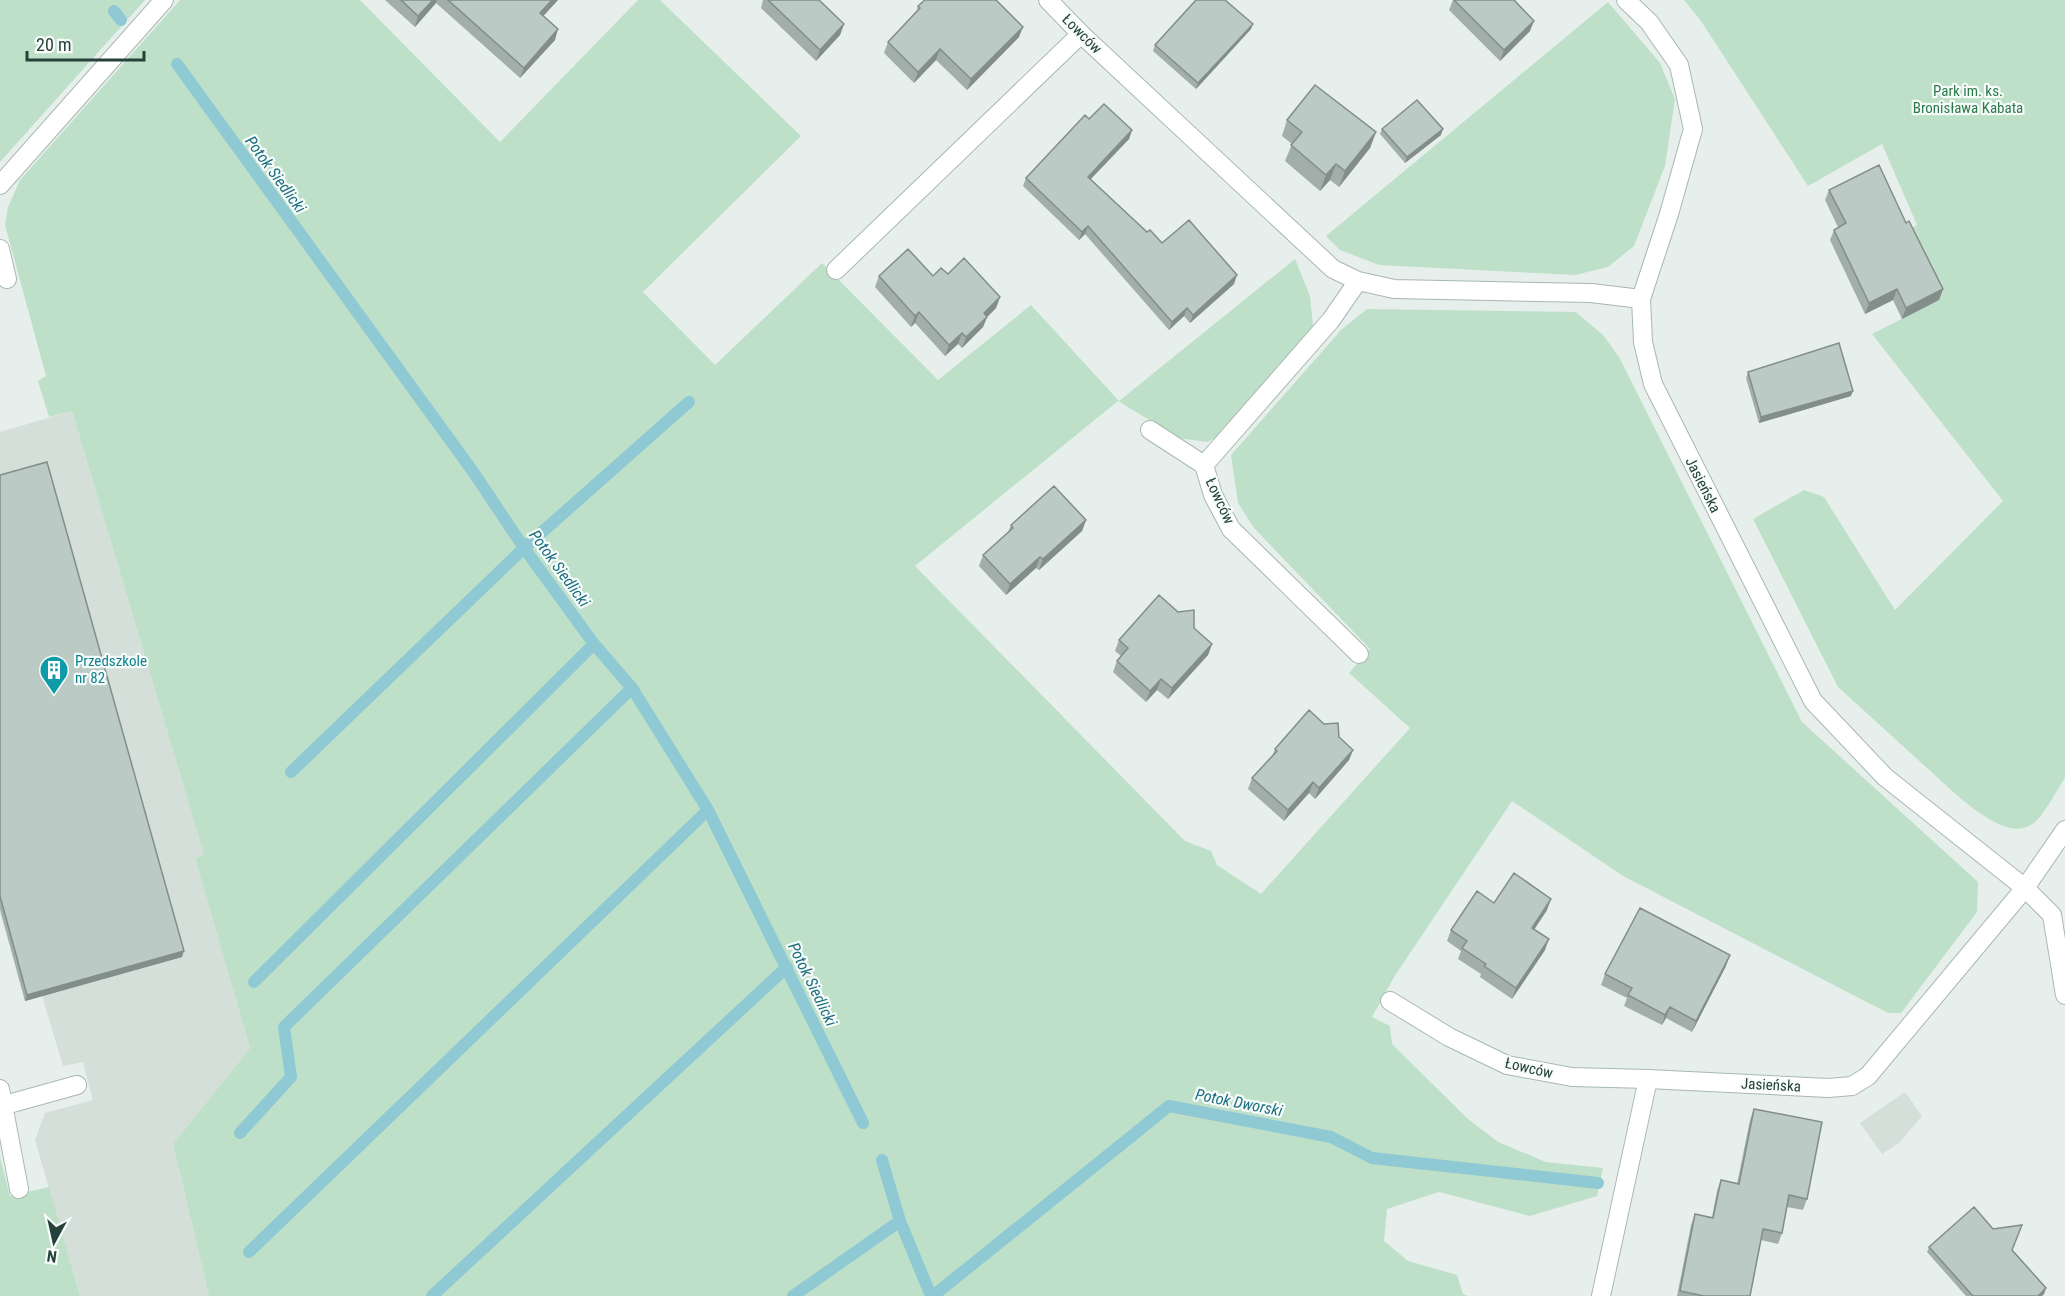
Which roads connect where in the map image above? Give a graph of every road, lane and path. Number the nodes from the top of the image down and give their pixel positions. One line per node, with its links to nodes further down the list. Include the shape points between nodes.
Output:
1 (164, 0): 5 (street)
2 (1626, 0): 10 (street, Jasieńska, via 1648,22 1679,65 1693,129)
3 (1060, 4): 4 (street, Łowców)
4 (1081, 34): 7 (street); 9 (street, Łowców, via 1310,249 1333,269)
5 (0, 186)
6 (0, 249): 8 (street)
7 (836, 270)
8 (7, 279)
9 (1358, 281): 10 (street, Łowców, via 1394,289 1591,292); 12 (street, Łowców, via 1331,320)
10 (1641, 299): 15 (street, Jasieńska, via 1642,342 1653,384 1813,700 1885,777)
11 (1150, 430): 12 (street)
12 (1204, 465): 13 (street, Łowców, via 1231,529)
13 (1359, 654)
14 (2065, 830): 15 (street)
15 (2025, 888): 16 (street, Jasieńska, via 2052,915); 18 (street, Jasieńska, via 1869,1076 1852,1086)
16 (2065, 995)
17 (1390, 1001): 18 (street, Łowców, via 1449,1037 1507,1065 1572,1077)
18 (1648, 1078): 22 (street)
19 (77, 1085): 20 (street)
20 (2, 1097): 21 (street)
21 (19, 1188)
22 (1601, 1296)

